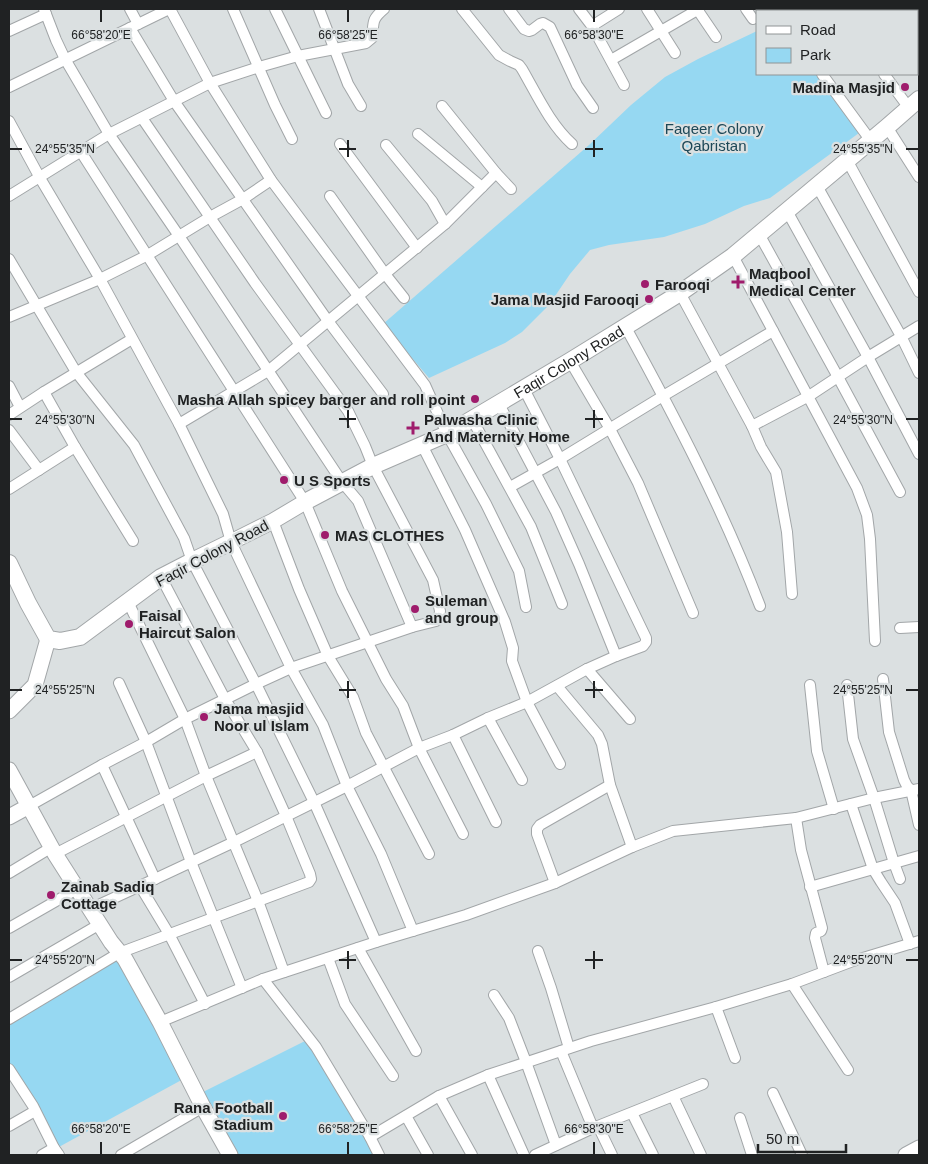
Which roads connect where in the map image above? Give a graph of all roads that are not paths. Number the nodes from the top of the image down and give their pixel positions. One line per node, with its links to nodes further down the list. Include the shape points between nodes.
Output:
1 (130, 9): 20 (street)
2 (169, 9): 20 (street); 33 (street)
3 (233, 9): 30 (street)
4 (275, 9): 27 (street)
5 (319, 9): 25 (street)
6 (367, 9): 18 (street)
7 (384, 9): 18 (street)
8 (462, 9): 51 (street, via 499,55 519,65 552,121)
9 (509, 9): 40 (street, via 526,31 543,22 550,27 577,85)
10 (579, 9): 21 (street)
11 (619, 9): 21 (street)
12 (647, 9): 22 (street)
13 (698, 9): 22 (street); 24 (street)
14 (746, 9): 19 (street)
15 (795, 9): 16 (street)
16 (789, 10)
17 (45, 12): 23 (street); 28 (street)
18 (375, 16): 25 (street, via 372,38 366,43)
19 (753, 19)
20 (134, 26): 28 (street); 36 (street)
21 (592, 26): 29 (street)
22 (661, 30): 26 (street); 29 (street)
23 (9, 31)
24 (716, 37)
25 (335, 49): 27 (street); 38 (street, via 348,84)
26 (675, 54)
27 (298, 56): 30 (street); 41 (street)
28 (66, 59): 35 (street); 45 (street)
29 (610, 60): 34 (street)
30 (259, 67): 33 (street); 48 (street)
31 (823, 75): 49 (street)
32 (885, 75): 37 (street)
33 (210, 84): 36 (street); 58 (street)
34 (624, 85)
35 (9, 87)
36 (174, 101): 42 (street); 64 (street)
37 (914, 103): 44 (main road, Faqir Colony Road)
38 (361, 106)
39 (442, 106): 55 (street)
40 (593, 108)
41 (326, 113)
42 (142, 118): 45 (street); 66 (street)
43 (9, 121): 47 (street)
44 (887, 127): 49 (main road, Faqir Colony Road); 56 (street)
45 (110, 134): 53 (street); 69 (street)
46 (418, 134): 60 (street)
47 (12, 136): 57 (street)
48 (292, 138)
49 (871, 140): 54 (main road, Faqir Colony Road)
50 (340, 144): 70 (street)
51 (572, 144)
52 (386, 145): 67 (street, via 432,201)
53 (80, 152): 57 (street); 71 (street)
54 (847, 160): 59 (main road, Faqir Colony Road); 76 (street)
55 (496, 173): 60 (street); 61 (street)
56 (919, 177)
57 (40, 178): 62 (street); 75 (street)
58 (271, 180): 64 (street); 78 (street)
59 (817, 186): 65 (main road, Faqir Colony Road); 86 (street)
60 (482, 187): 67 (street)
61 (511, 189)
62 (9, 196)
63 (330, 196): 74 (street)
64 (243, 199): 66 (street); 82 (street)
65 (787, 211): 68 (main road, Faqir Colony Road); 89 (street)
66 (210, 217): 69 (street); 88 (street)
67 (445, 224): 70 (street)
68 (759, 234): 72 (main road, Faqir Colony Road); 95 (street)
69 (178, 236): 71 (street); 92 (street)
70 (417, 248): 74 (street)
71 (146, 256): 75 (street); 99 (street)
72 (733, 256): 77 (main road, Faqir Colony Road); 85 (street)
73 (9, 259): 80 (street)
74 (385, 274): 78 (street); 79 (street)
75 (100, 278): 80 (street); 87 (street)
76 (919, 292)
77 (680, 293): 83 (main road, Faqir Colony Road); 91 (street)
78 (358, 297): 82 (street); 111 (street, via 425,386)
79 (404, 298)
80 (36, 305): 81 (street); 93 (street)
81 (9, 317)
82 (328, 321): 88 (street); 100 (street)
83 (625, 326): 90 (main road, Faqir Colony Road); 101 (street)
84 (919, 326): 86 (street)
85 (773, 331): 91 (street); 102 (street)
86 (901, 336): 89 (street); 94 (street)
87 (132, 338): 93 (street); 107 (street)
88 (300, 345): 92 (street); 116 (street, via 348,411)
89 (868, 357): 95 (street); 114 (street)
90 (570, 361): 97 (main road, Faqir Colony Road); 109 (street)
91 (718, 364): 101 (street); 108 (street)
92 (268, 371): 99 (street); 119 (street)
93 (76, 372): 98 (street); 127 (street, via 134,445 184,538)
94 (919, 373)
95 (838, 376): 102 (street); 122 (street)
96 (9, 386): 104 (street)
97 (524, 389): 103 (main road, Faqir Colony Road); 115 (street)
98 (44, 392): 104 (street); 113 (street)
99 (233, 392): 107 (street); 123 (street)
100 (382, 394)
101 (663, 396): 109 (street); 133 (street, via 712,492)
102 (809, 396): 108 (street); 140 (street, via 857,488 867,515)
103 (498, 404): 106 (main road, Faqir Colony Road); 118 (street)
104 (20, 407): 105 (street)
105 (9, 415)
106 (472, 419): 111 (main road, Faqir Colony Road); 120 (street)
107 (178, 424): 126 (street, via 223,514)
108 (752, 426): 130 (street, via 776,472 787,532)
109 (610, 429): 115 (street); 135 (street, via 638,483)
110 (9, 430): 117 (street)
111 (447, 434): 112 (main road, Faqir Colony Road); 134 (street, via 519,571)
112 (422, 445): 116 (main road, Faqir Colony Road); 153 (street, via 466,530 505,622 513,648 512,661)
113 (75, 447): 117 (street); 125 (street)
114 (919, 454)
115 (560, 459): 118 (street); 143 (street, via 646,638 643,646)
116 (373, 466): 119 (main road, Faqir Colony Road); 136 (street, via 433,580 439,618 436,622)
117 (39, 470): 121 (street)
118 (535, 473): 120 (street); 143 (street, via 556,512)
119 (342, 482): 123 (main road, Faqir Colony Road); 136 (street, via 358,500)
120 (510, 486): 132 (street, via 531,527)
121 (9, 489)
122 (900, 492)
123 (305, 502): 124 (main road, Faqir Colony Road); 141 (street, via 342,591)
124 (273, 521): 126 (main road, Faqir Colony Road); 142 (street)
125 (132, 541)
126 (232, 542): 127 (main road, Faqir Colony Road); 144 (street)
127 (192, 561): 129 (main road, Faqir Colony Road); 148 (street)
128 (9, 563): 139 (main road)
129 (162, 577): 131 (main road, Faqir Colony Road); 152 (street)
130 (792, 594)
131 (128, 602): 139 (main road, Faqir Colony Road, via 80,637); 156 (street)
132 (562, 604)
133 (760, 606)
134 (526, 607)
135 (693, 614)
136 (412, 627): 141 (street)
137 (919, 627): 138 (street)
138 (900, 628)
139 (48, 639): 154 (main road, via 35,685)
140 (875, 641)
141 (369, 642): 142 (street); 160 (street, via 403,706)
142 (328, 656): 144 (street); 164 (street, via 353,697 366,733)
143 (616, 656): 145 (street)
144 (292, 668): 148 (street); 169 (street, via 323,725)
145 (588, 669): 151 (street); 157 (street)
146 (884, 679): 170 (street, via 889,732 906,786)
147 (119, 683): 159 (street)
148 (256, 684): 152 (street); 173 (street)
149 (810, 684): 176 (street, via 817,750)
150 (847, 685): 172 (street, via 854,739)
151 (557, 686): 153 (street); 168 (street, via 598,735)
152 (225, 699): 156 (street); 161 (street)
153 (527, 702): 155 (street); 162 (street)
154 (9, 711)
155 (488, 718): 158 (street); 167 (street)
156 (185, 719): 159 (street); 166 (street)
157 (630, 719)
158 (453, 735): 160 (street); 181 (street)
159 (146, 742): 163 (street); 171 (street)
160 (420, 748): 164 (street); 183 (street)
161 (257, 752): 166 (street); 177 (street)
162 (560, 764)
163 (102, 765): 175 (street); 179 (street)
164 (384, 767): 169 (street); 187 (street)
165 (9, 770): 175 (main road)
166 (206, 776): 171 (street); 184 (street)
167 (522, 780)
168 (610, 785): 185 (street); 195 (street, via 537,829)
169 (347, 786): 173 (street); 204 (street, via 381,854)
170 (915, 789): 172 (street); 182 (street)
171 (166, 796): 179 (street); 189 (street)
172 (874, 798): 174 (street); 190 (street)
173 (314, 802): 177 (street); 206 (street)
174 (851, 804): 176 (street); 191 (street)
175 (29, 806): 178 (main road); 186 (main road)
176 (834, 809): 180 (street)
177 (286, 816): 184 (street); 199 (street, via 311,879)
178 (9, 817)
179 (126, 817): 186 (street); 193 (street)
180 (796, 818): 185 (street, via 673,831); 197 (street)
181 (496, 822)
182 (919, 825)
183 (463, 834)
184 (234, 842): 189 (street); 199 (street)
185 (632, 846): 195 (street)
186 (54, 850): 192 (street); 198 (main road)
187 (429, 854)
188 (919, 856): 190 (street)
189 (191, 862): 193 (street); 201 (street)
190 (894, 863): 191 (street); 194 (street)
191 (873, 869): 197 (street); 207 (street, via 895,903)
192 (9, 873)
193 (155, 879): 196 (street)
194 (900, 879)
195 (555, 883): 204 (street)
196 (140, 886): 200 (street); 205 (street)
197 (810, 887): 213 (street, via 822,928 815,938)
198 (77, 889): 200 (main road); 203 (street)
199 (258, 901): 201 (street); 212 (street)
200 (90, 909): 202 (main road)
201 (214, 918): 205 (street); 217 (street)
202 (100, 924): 210 (main road); 214 (street)
203 (9, 928)
204 (413, 931): 206 (street)
205 (169, 934): 210 (street); 219 (street)
206 (376, 942): 208 (street)
207 (914, 943): 213 (street)
208 (358, 948): 211 (street); 224 (street)
209 (538, 951): 223 (street, via 551,988)
210 (119, 953): 221 (street); 222 (main road)
211 (328, 958): 212 (street); 230 (street, via 345,1004)
212 (284, 972): 215 (street)
213 (824, 972): 216 (street)
214 (9, 977)
215 (263, 979): 217 (street); 242 (street, via 316,1048)
216 (792, 984): 220 (street); 228 (street)
217 (242, 988): 219 (street)
218 (494, 995): 226 (street, via 509,1018)
219 (205, 1004): 222 (street)
220 (716, 1007): 223 (street); 225 (street)
221 (9, 1019)
222 (160, 1022): 235 (main road)
223 (565, 1049): 226 (street); 241 (street)
224 (416, 1051)
225 (735, 1058)
226 (526, 1062): 229 (street); 243 (street)
227 (9, 1069): 236 (street)
228 (848, 1070)
229 (488, 1075): 233 (street); 252 (street)
230 (393, 1076)
231 (703, 1084): 234 (street)
232 (773, 1094): 258 (street)
233 (439, 1096): 238 (street); 251 (street)
234 (673, 1096): 237 (street); 256 (street)
235 (203, 1107): 246 (main road); 248 (street)
236 (35, 1111): 240 (street); 245 (street)
237 (632, 1112): 241 (street); 255 (street)
238 (406, 1116): 242 (street); 250 (street)
239 (740, 1118): 257 (street)
240 (9, 1126)
241 (596, 1127): 243 (street); 254 (street)
242 (370, 1138): 249 (street)
243 (556, 1145): 253 (street)
244 (919, 1148): 259 (main road)
245 (57, 1152): 247 (street)
246 (226, 1154)
247 (42, 1155)
248 (121, 1155)
249 (379, 1155)
250 (428, 1155)
251 (472, 1155)
252 (524, 1155)
253 (535, 1155)
254 (612, 1155)
255 (653, 1155)
256 (701, 1155)
257 (752, 1155)
258 (802, 1155)
259 (906, 1155)

